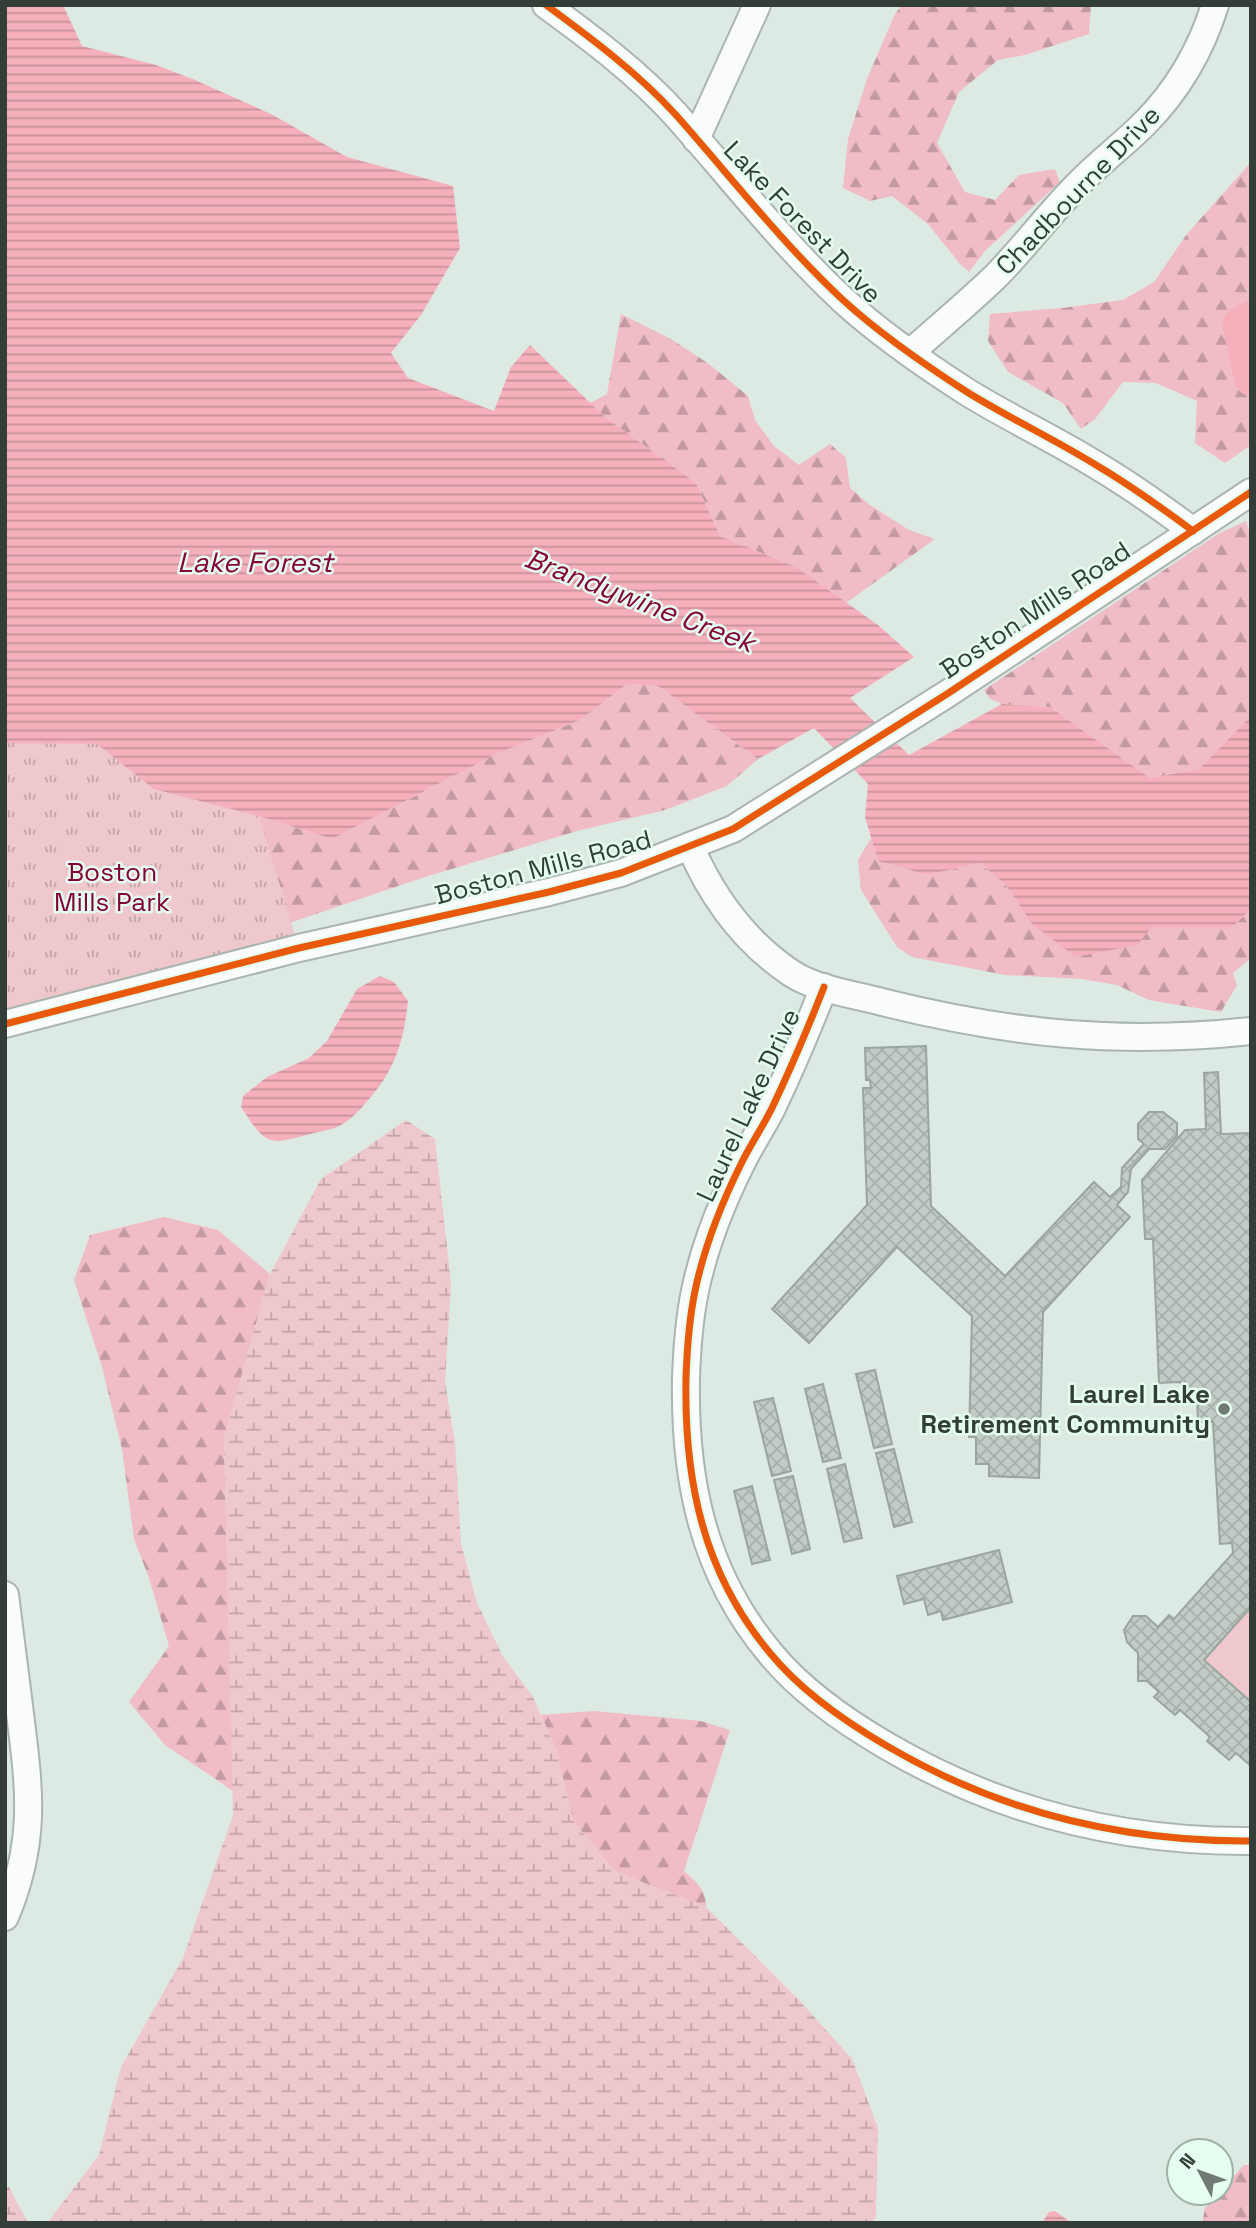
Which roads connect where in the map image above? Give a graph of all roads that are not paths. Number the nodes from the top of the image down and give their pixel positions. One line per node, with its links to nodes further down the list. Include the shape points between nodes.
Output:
1 (546, 5): 4 (street, Lake Forest Drive, via 631,71)
2 (757, 5): 4 (street)
3 (1215, 5): 5 (street, Chadbourne Drive, via 1194,57 1166,100 1069,194 995,276)
4 (696, 139): 5 (street, Lake Forest Drive, via 844,300)
5 (911, 352): 7 (street, Lake Forest Drive, via 967,392 1096,465)
6 (1251, 492): 7 (street, Boston Mills Road)
7 (1193, 530): 8 (street, Boston Mills Road, via 799,789 733,829)
8 (690, 846): 9 (street, Laurel Lake Drive, via 701,872 733,920 793,974); 10 (street, Boston Mills Road, via 621,873 549,892 299,948)
9 (824, 987): 11 (street, Laurel Lake Drive, via 971,1022 1051,1034 1154,1038); 13 (street, Laurel Lake Drive, via 773,1106 733,1181 699,1273 690,1322 685,1417 691,1475 700,1519 733,1599 770,1653 820,1700 866,1734 948,1779 1043,1814 1102,1829)
10 (5, 1024)
11 (1251, 1031)
12 (5, 1595): 14 (street, via 30,1789 21,1874)
13 (1251, 1840)
14 (5, 1917)

